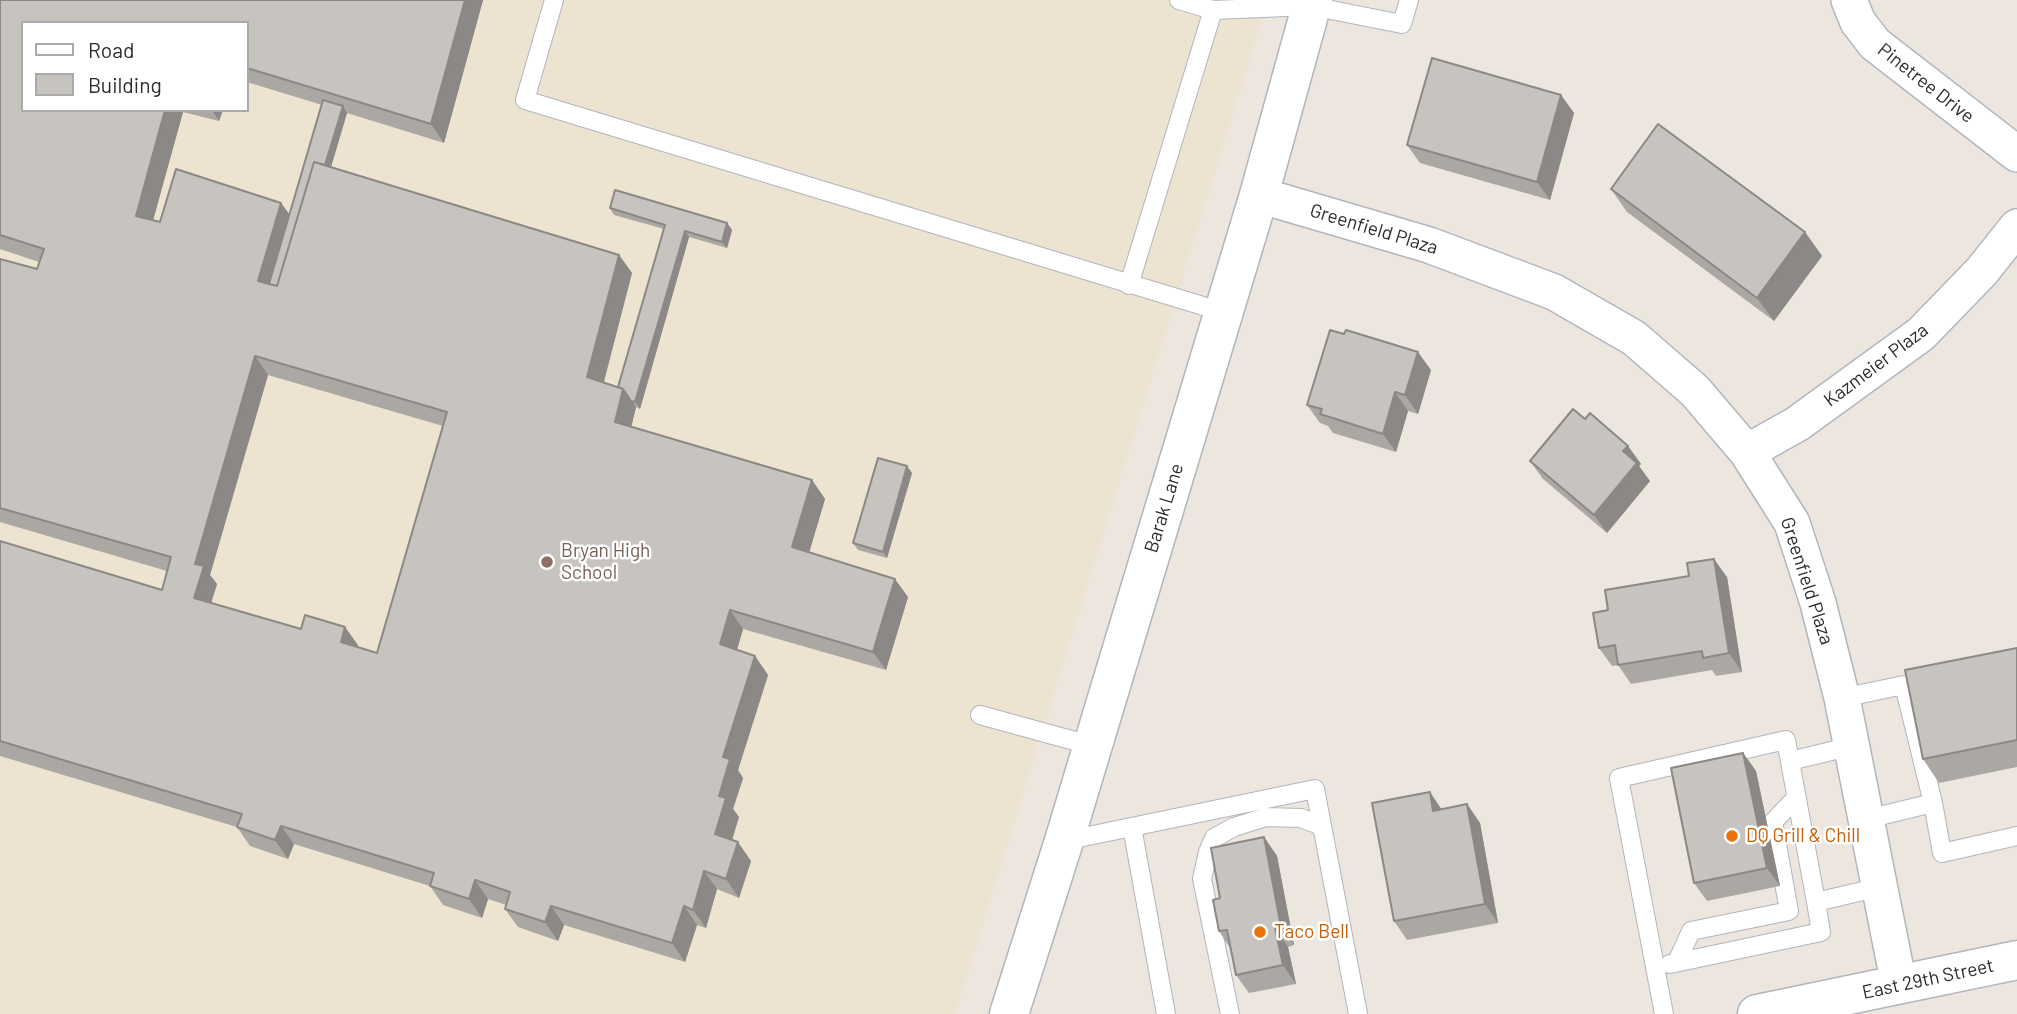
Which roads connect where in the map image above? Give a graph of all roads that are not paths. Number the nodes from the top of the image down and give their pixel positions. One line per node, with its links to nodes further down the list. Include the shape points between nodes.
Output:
1 (554, 0): 10 (lane, via 524,100)
2 (1179, 0): 6 (lane)
3 (1409, 0): 5 (lane, via 1402,24)
4 (1849, 0): 7 (street, Pinetree Drive, via 1875,44)
5 (1312, 3): 6 (lane); 8 (street, Barak Lane)
6 (1213, 10): 10 (lane)
7 (2017, 154)
8 (1259, 195): 11 (street, Barak Lane); 12 (street, Greenfield Plaza, via 1429,244 1554,292 1634,338 1695,391)
9 (2017, 227): 12 (street, Kazmeier Plaza, via 1922,334 1797,424)
10 (1129, 285): 11 (lane)
11 (1223, 312): 17 (street, Barak Lane)
12 (1747, 452): 15 (street, Greenfield Plaza, via 1792,523)
13 (1919, 674): 14 (lane, via 1906,676)
14 (1904, 685): 15 (lane); 21 (lane)
15 (1842, 698): 18 (street, Greenfield Plaza)
16 (979, 715): 17 (lane)
17 (1093, 746): 26 (street, Barak Lane)
18 (1852, 746): 19 (lane); 22 (street, Greenfield Plaza)
19 (1790, 761): 20 (lane); 31 (lane, via 1786,740 1619,778)
20 (1797, 797): 28 (lane); 30 (lane, via 1773,822 1789,911 1691,931)
21 (1933, 803): 22 (lane); 25 (lane, via 1942,853)
22 (1867, 819): 27 (street, Greenfield Plaza)
23 (1322, 826): 24 (lane, via 1315,789); 35 (lane, via 1301,818 1266,817 1214,838 1202,878); 36 (lane)
24 (1132, 827): 26 (lane); 34 (lane)
25 (2017, 836)
26 (1064, 841): 33 (street, Barak Lane)
27 (1880, 887): 28 (lane); 32 (street, Greenfield Plaza)
28 (1816, 902): 30 (lane, via 1821,932)
29 (2017, 960): 32 (street, East 29th Street)
30 (1677, 962): 31 (lane)
31 (1656, 966): 37 (lane)
32 (1899, 985): 38 (street, East 29th Street)
33 (1009, 1014)
34 (1166, 1014)
35 (1230, 1014)
36 (1359, 1014)
37 (1664, 1014)
38 (1757, 1014)

